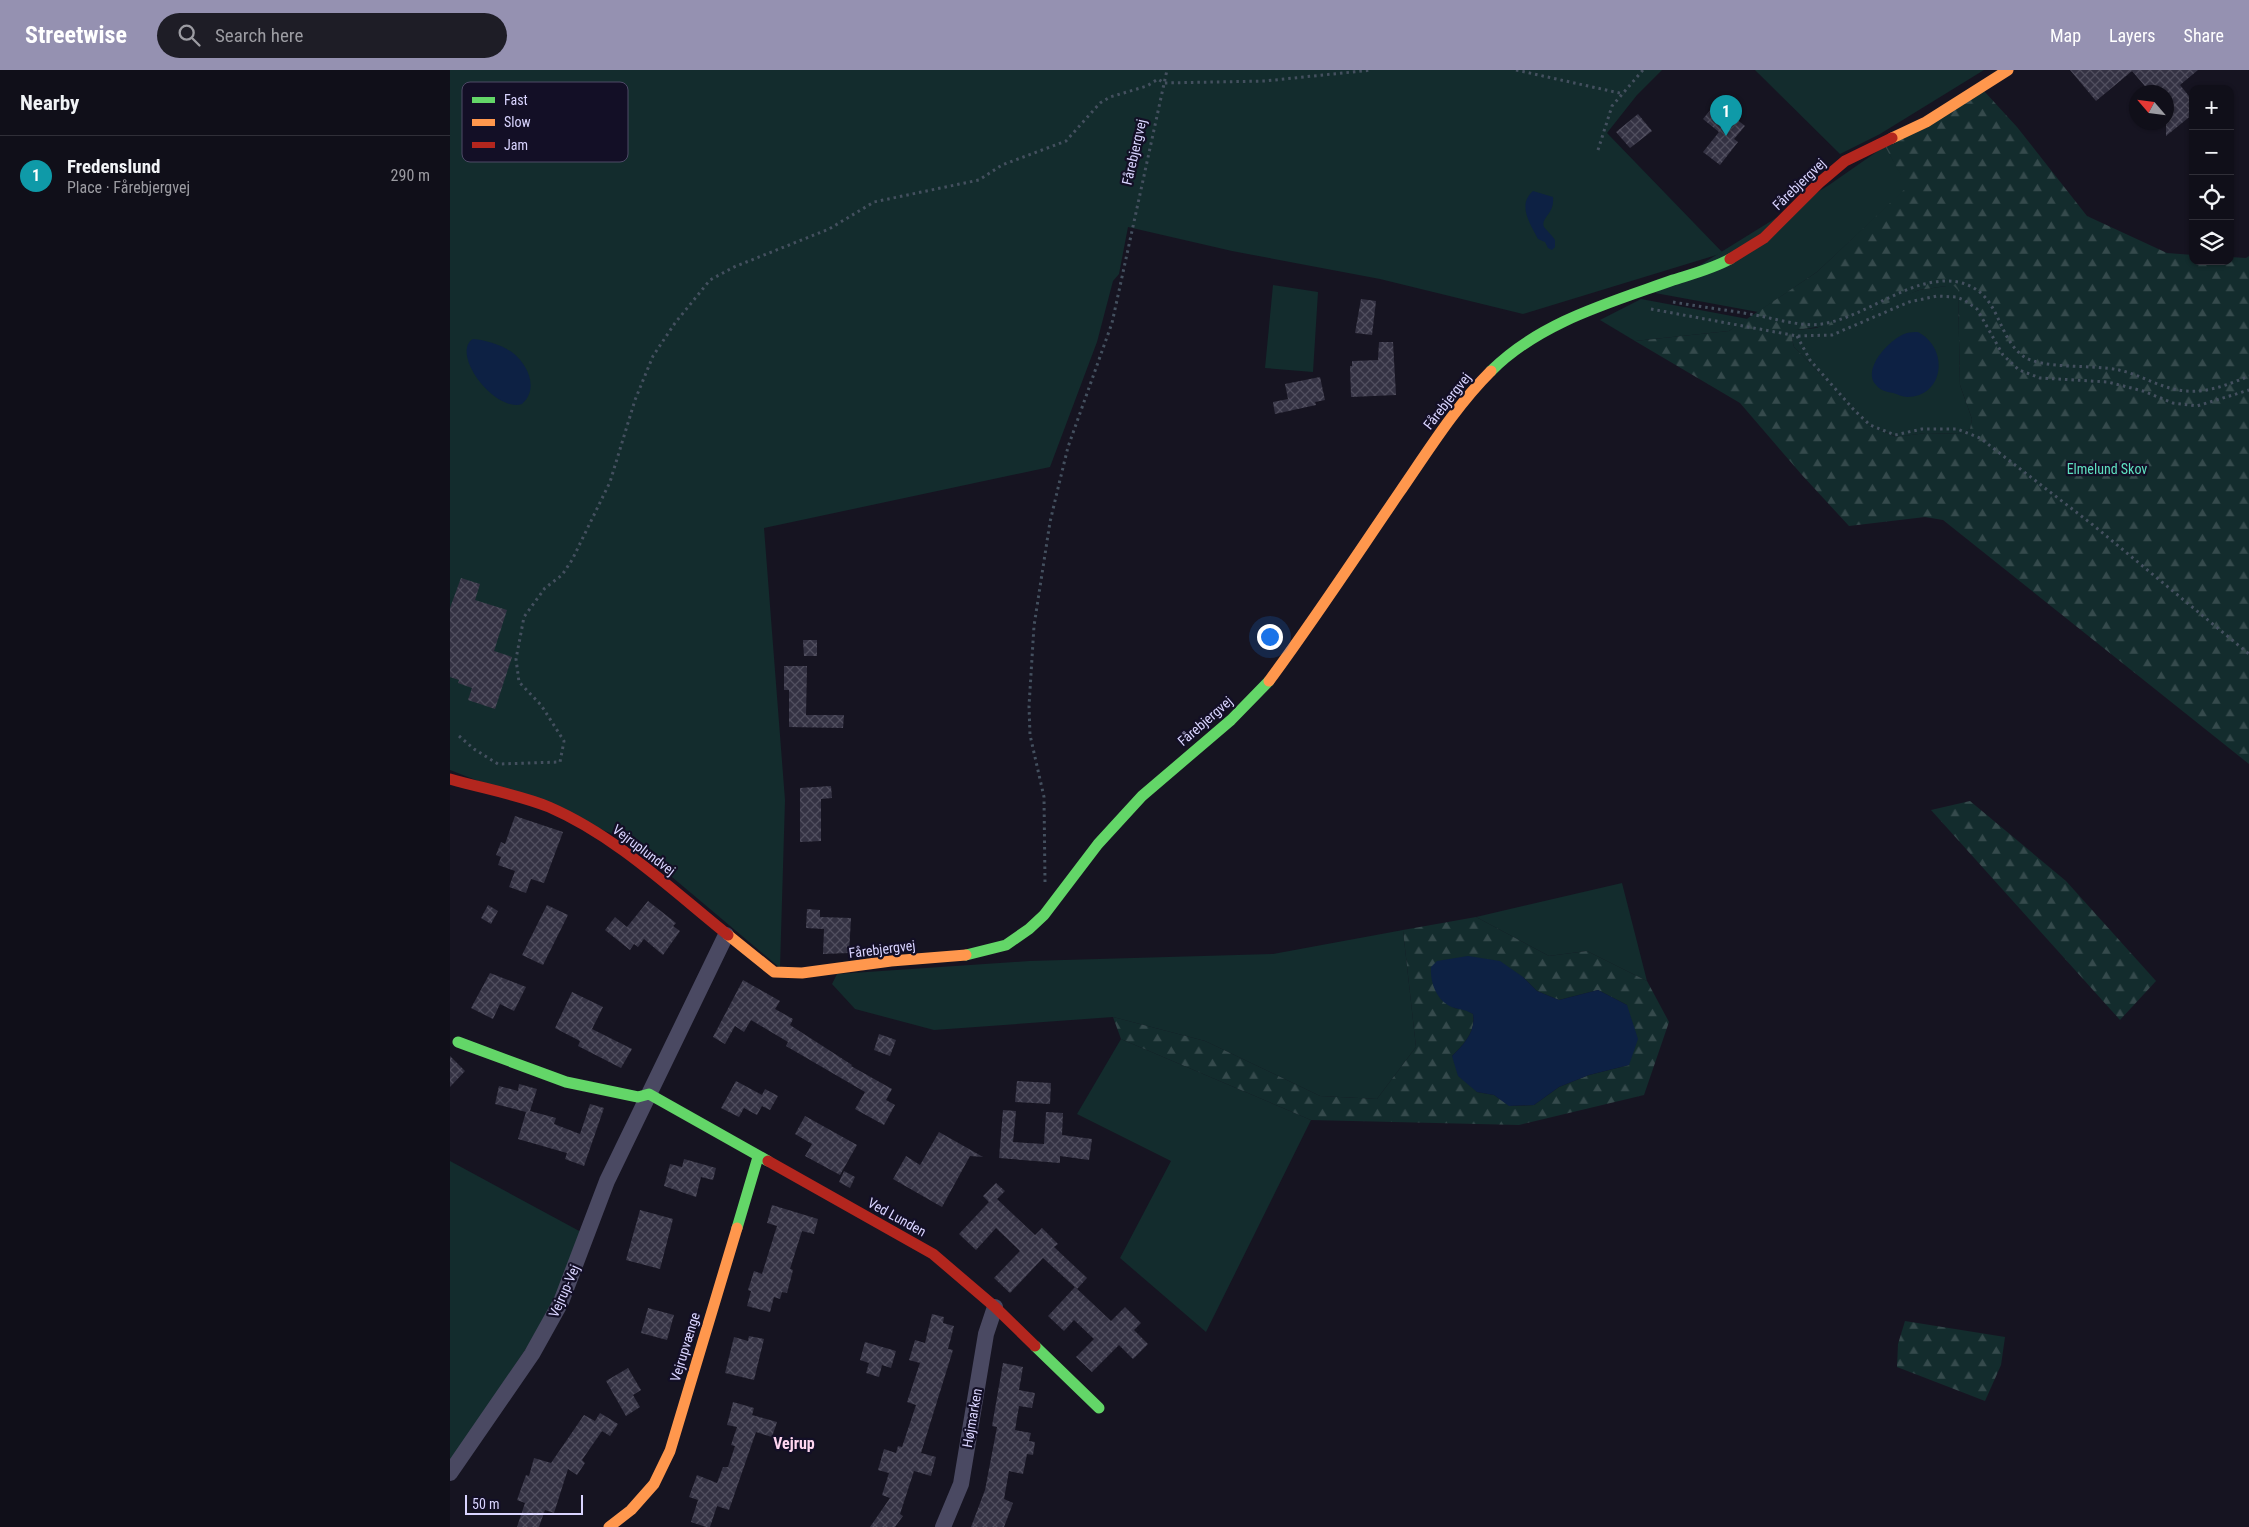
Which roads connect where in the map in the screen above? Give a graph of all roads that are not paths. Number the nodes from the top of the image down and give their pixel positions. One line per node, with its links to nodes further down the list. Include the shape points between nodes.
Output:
1 (2008, 70): 4 (street, Fårebjergvej, via 1926,122 1845,161 1764,238 1747,250 1723,263 1551,327 1498,364 1473,389 1438,436 1267,683 1231,720 1142,796 1029,929 1006,945 976,954)
2 (450, 779): 3 (street, Vejruplundvej, via 539,804 591,829 618,847)
3 (726, 935): 4 (street, Vejruplundvej, via 774,972); 6 (street, Vejrup-Vej)
4 (802, 973)
5 (458, 1042): 6 (street, via 566,1082 638,1097)
6 (649, 1094): 7 (street, Ved Lunden); 10 (street, Vejrup-Vej, via 599,1201 562,1302 532,1354)
7 (758, 1157): 8 (street, Ved Lunden, via 933,1254); 11 (street, Vejrupvænge, via 670,1451 654,1484 631,1510)
8 (995, 1307): 9 (street, Ved Lunden); 12 (street, Højmarken, via 986,1334 961,1484)
9 (1099, 1408)
10 (450, 1473)
11 (609, 1527)
12 (943, 1527)

